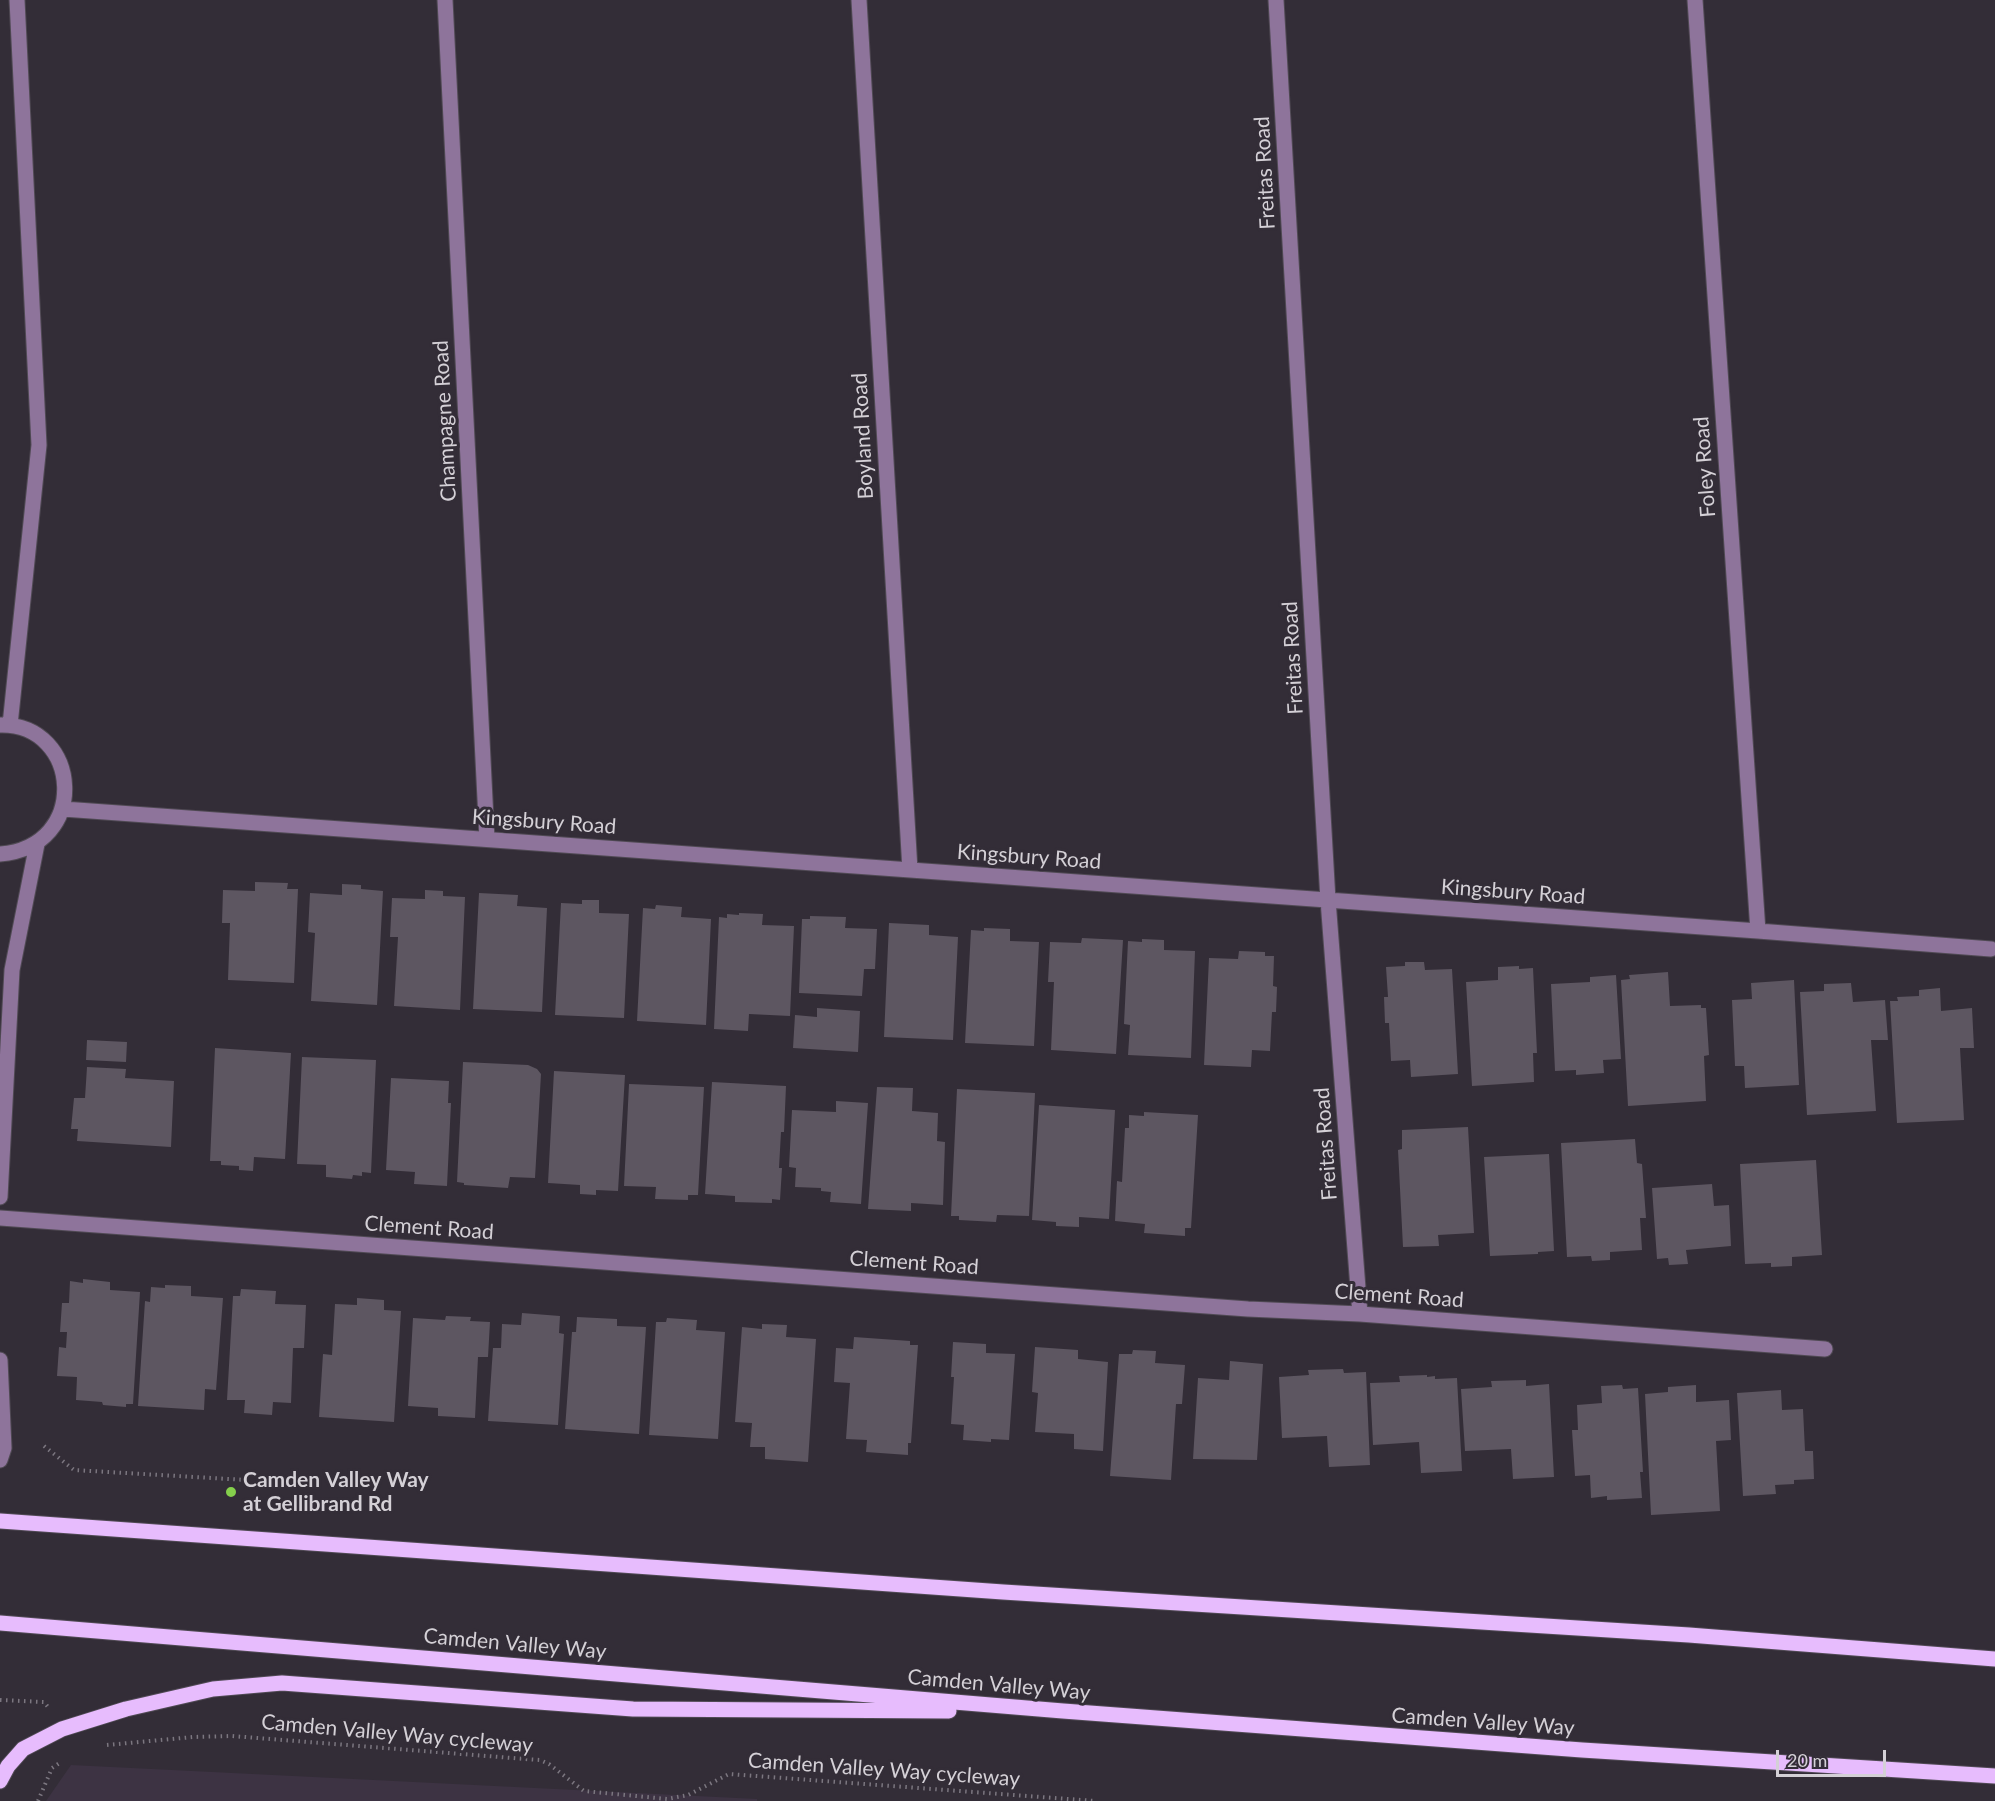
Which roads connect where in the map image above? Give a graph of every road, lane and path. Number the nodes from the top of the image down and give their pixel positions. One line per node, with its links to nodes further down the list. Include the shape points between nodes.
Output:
1 (17, 0): 6 (street, via 39,445)
2 (446, 0): 8 (street, Champagne Road)
3 (859, 0): 11 (street, Boyland Road)
4 (1276, 0): 12 (street, Freitas Road)
5 (1695, 0): 13 (street, Foley Road)
6 (5, 725): 7 (street, via 31,732 49,746 61,764 65,786)
7 (63, 809): 8 (street, Kingsbury Road); 9 (street, via 53,829)
8 (487, 839): 11 (street, Kingsbury Road)
9 (37, 844): 10 (street, via 16,853); 15 (street, via 12,970)
10 (0, 854)
11 (909, 870): 12 (street, Kingsbury Road)
12 (1328, 900): 13 (street, Kingsbury Road); 17 (street, Freitas Road)
13 (1758, 931): 14 (street, Kingsbury Road)
14 (1991, 950)
15 (0, 1197)
16 (0, 1218): 17 (street, Clement Road)
17 (1360, 1314): 18 (street, Clement Road)
18 (1825, 1349)
19 (0, 1360): 21 (street, via 4,1448)
20 (44, 1446): 22 (path, via 74,1470)
21 (0, 1460)
22 (246, 1480)
23 (0, 1521): 25 (main road)
24 (0, 1623): 28 (main road, Camden Valley Way)
25 (1995, 1659)
26 (0, 1700): 27 (path)
27 (44, 1702)
28 (1063, 1711): 31 (main road, Camden Valley Way); 32 (main road, via 633,1709 282,1683 213,1689 62,1729 23,1749)
29 (98, 1747): 34 (path, Camden Valley Way cycleway, via 232,1736 540,1760 584,1791 667,1799 688,1795 729,1774)
30 (68, 1758): 33 (path, via 52,1768)
31 (1995, 1776)
32 (0, 1781)
33 (38, 1801)
34 (1095, 1801)

